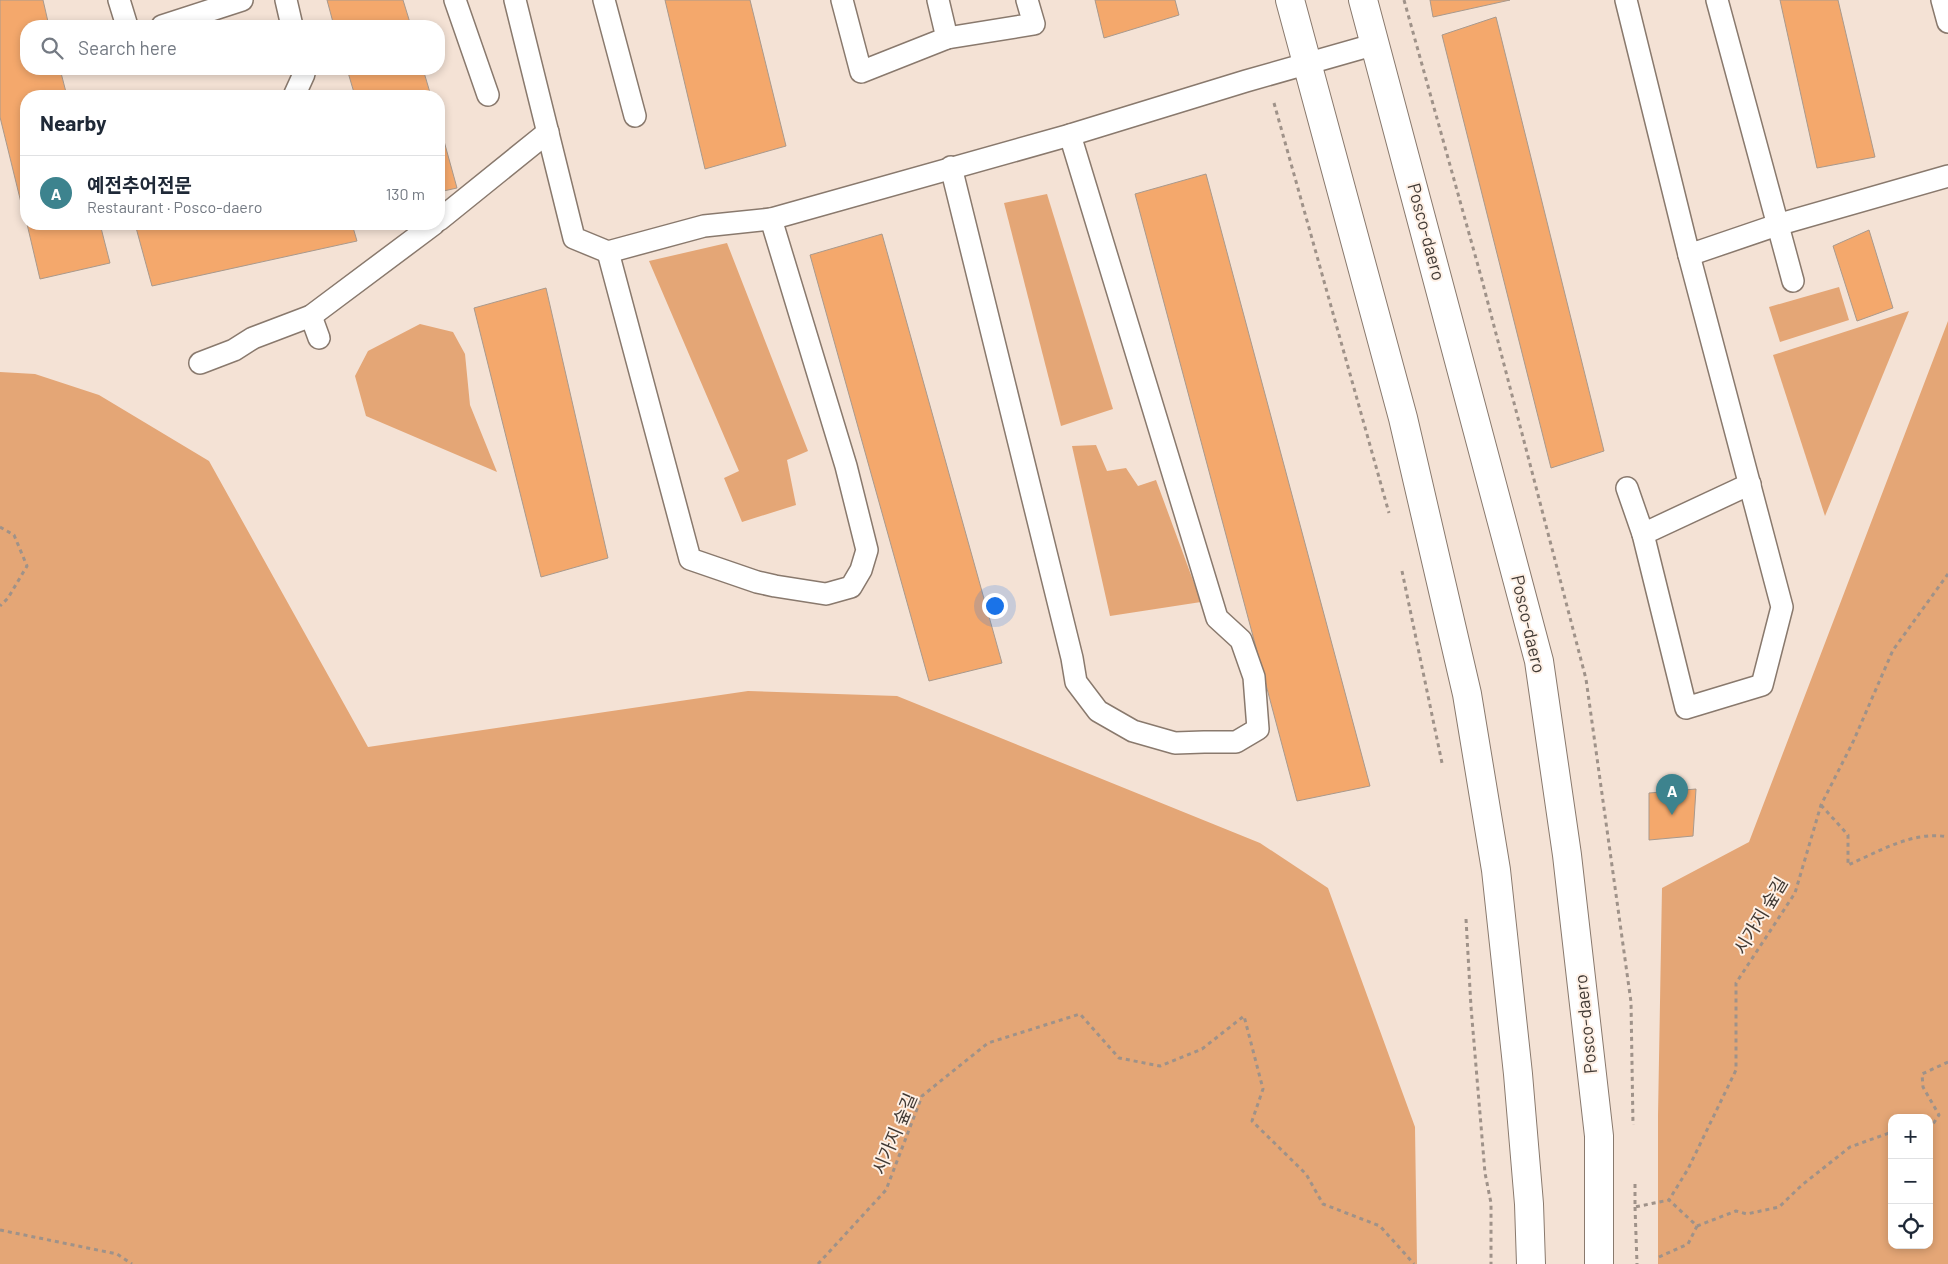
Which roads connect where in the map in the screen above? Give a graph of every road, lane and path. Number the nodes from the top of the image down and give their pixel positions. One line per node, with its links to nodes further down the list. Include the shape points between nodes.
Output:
1 (119, 0): 16 (lane)
2 (242, 0): 17 (lane)
3 (286, 0): 18 (lane)
4 (455, 0): 25 (lane)
5 (514, 0): 28 (lane)
6 (604, 0): 27 (lane)
7 (842, 0): 20 (lane, via 861,72)
8 (938, 0): 20 (lane)
9 (1027, 0): 20 (lane, via 1034,24)
10 (1290, 0): 22 (main road)
11 (1363, 0): 21 (main road, Posco-daero)
12 (1404, 0): 56 (path, via 1482,280 1586,679 1631,1002)
13 (1626, 0): 37 (lane)
14 (1717, 0): 34 (lane)
15 (1942, 0): 19 (lane)
16 (125, 20)
17 (180, 20)
18 (291, 20)
19 (1948, 22)
20 (947, 38)
21 (1376, 44): 22 (lane); 69 (main road, Posco-daero, via 1539,661 1567,855 1599,1136)
22 (1307, 64): 29 (lane); 68 (main road, via 1402,418 1467,694 1496,870 1529,1204)
23 (304, 75): 24 (lane)
24 (297, 90)
25 (488, 95)
26 (1274, 102): 44 (path)
27 (636, 116)
28 (548, 132): 32 (lane); 36 (lane, via 574,238)
29 (1070, 135): 30 (lane); 30 (lane, via 1217,618 1241,640 1254,677 1258,729 1236,742 1175,743 1133,731 1098,711 1076,682)
30 (951, 167): 33 (lane)
31 (1948, 176): 34 (lane)
32 (445, 215)
33 (771, 219): 36 (lane, via 704,226); 36 (lane, via 846,466 867,550 851,587 826,594 757,582 690,559)
34 (1777, 225): 37 (lane); 38 (lane)
35 (426, 230): 39 (lane)
36 (608, 252)
37 (1689, 255): 42 (lane)
38 (1793, 280)
39 (312, 316): 40 (lane); 41 (lane, via 253,338 234,350)
40 (318, 338)
41 (200, 363)
42 (1750, 484): 46 (lane); 46 (lane, via 1782,607 1762,685 1686,708)
43 (1627, 488): 46 (lane)
44 (1391, 521)
45 (0, 527): 49 (path, via 14,535 27,566)
46 (1643, 534)
47 (1401, 568): 50 (path)
48 (1948, 574): 51 (path, 시가지 숲길, via 1893,650)
49 (0, 606)
50 (1444, 770)
51 (1821, 805): 52 (path, via 1848,835 1848,865 1902,841 1938,835); 59 (path, 시가지 숲길, via 1795,892 1736,984 1736,1070 1688,1169)
52 (1948, 837)
53 (1465, 913): 67 (path, via 1470,1008 1490,1203)
54 (1948, 1062): 55 (path, via 1922,1074 1923,1087 1939,1115)
55 (1933, 1124)
56 (1633, 1129)
57 (1888, 1133): 61 (path, via 1850,1147 1779,1208 1747,1214 1736,1211)
58 (1634, 1178): 60 (path)
59 (1669, 1200): 60 (path); 61 (path)
60 (1635, 1207): 70 (path, bridge)
61 (1697, 1226): 63 (path, via 1688,1244)
62 (0, 1230): 64 (path, via 117,1254)
63 (1659, 1258)
64 (132, 1264)
65 (818, 1264): 66 (path, 시가지 숲길, via 886,1190 922,1096 988,1043 1080,1014 1119,1058 1160,1066 1202,1049 1244,1016 1263,1089 1252,1121 1306,1174 1323,1204 1380,1226)
66 (1414, 1264)
67 (1491, 1264)
68 (1531, 1264)
69 (1599, 1264)
70 (1637, 1264)

